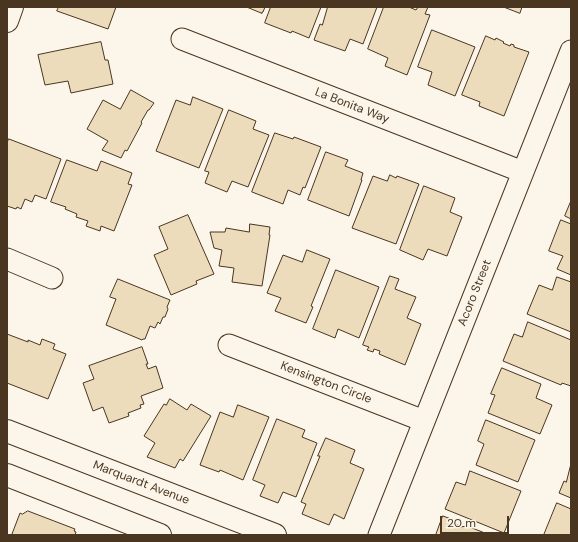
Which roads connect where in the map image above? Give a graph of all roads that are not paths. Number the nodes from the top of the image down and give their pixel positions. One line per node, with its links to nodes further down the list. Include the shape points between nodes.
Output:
1 (12, 7): 2 (main road)
2 (7, 21)
3 (182, 39): 5 (street, La Bonita Way)
4 (571, 51): 5 (street, Acoro Street)
5 (523, 172): 9 (street, Acoro Street)
6 (7, 259): 7 (street)
7 (52, 278)
8 (229, 345): 9 (street, Kensington Circle)
9 (424, 421): 14 (street, Acoro Street)
10 (7, 432): 13 (main road, Marquardt Avenue)
11 (7, 475): 12 (main road)
12 (160, 535)
13 (275, 535)
14 (378, 535)

